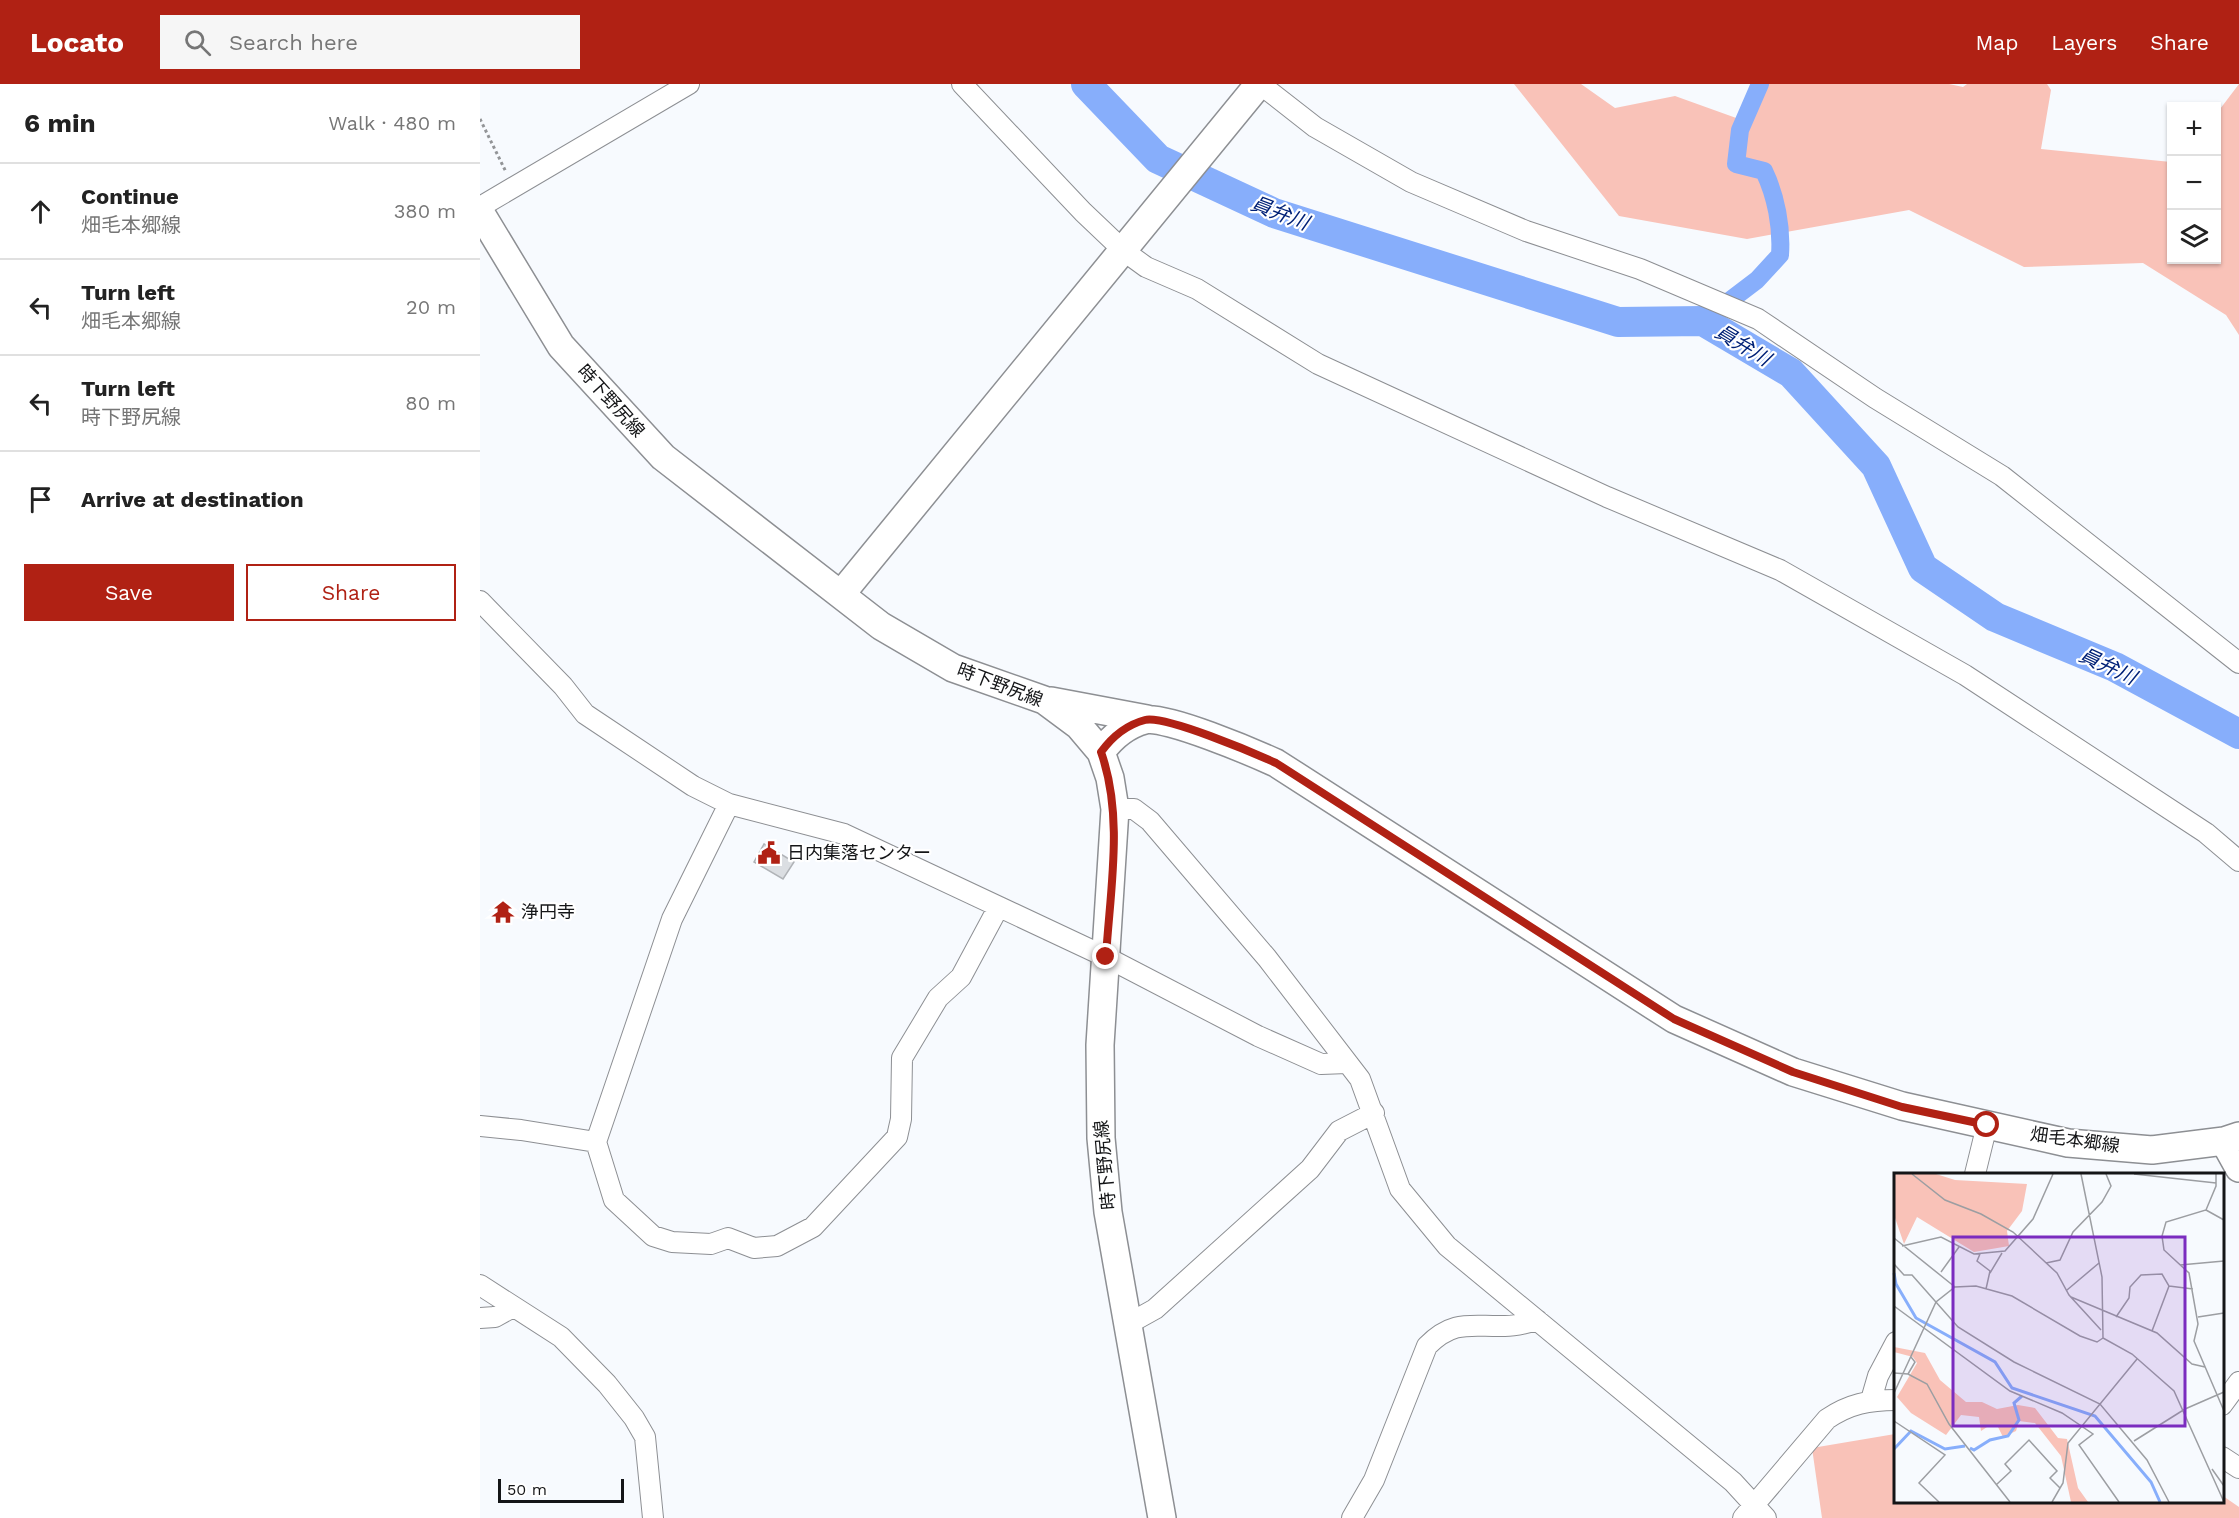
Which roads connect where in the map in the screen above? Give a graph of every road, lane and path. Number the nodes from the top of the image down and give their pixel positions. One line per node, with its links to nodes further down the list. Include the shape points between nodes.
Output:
1 (689, 84): 5 (street)
2 (962, 84): 8 (street, via 1083,212)
3 (1256, 88): 8 (main road); 11 (street, via 1411,182 1526,231 1640,269 1758,319 1875,398 2002,476)
4 (480, 119): 5 (path)
5 (514, 189): 6 (street)
6 (480, 207)
7 (480, 212): 9 (main road, 時下野尻線, via 561,346 617,410 663,457)
8 (1130, 244): 9 (main road); 17 (street, via 1146,267 1197,289 1318,364 1607,498 1780,570 1965,675 2206,833)
9 (842, 593): 12 (main road, 時下野尻線, via 881,626 953,668)
10 (480, 601): 15 (street, via 585,714 693,786)
11 (2239, 663)
12 (1044, 700): 13 (main road, 畑毛本郷線); 14 (main road, 時下野尻線, via 1079,726)
13 (1147, 719): 14 (main road, via 1123,729); 22 (main road, 畑毛本郷線, via 1216,737 1276,763 1674,1019 1793,1072 1902,1107)
14 (1101, 752): 16 (main road, 時下野尻線)
15 (729, 804): 18 (street, via 844,834); 25 (street, via 668,930)
16 (1115, 809): 19 (main road, 時下野尻線); 20 (street, via 1134,809 1150,821 1267,958)
17 (2239, 861)
18 (998, 908): 19 (street); 25 (street, via 961,977 938,998 902,1058 902,1119 897,1137 813,1227 777,1246 754,1248 728,1238 711,1244 672,1242 653,1236 614,1200)
19 (1106, 957): 20 (street, via 1258,1036 1321,1064); 32 (main road, 時下野尻線, via 1100,1045 1101,1138 1108,1212)
20 (1347, 1063): 21 (street, via 1360,1080)
21 (1374, 1113): 31 (street, via 1400,1189 1447,1246); 32 (street, via 1339,1131 1310,1168 1155,1309)
22 (1987, 1125): 24 (main road, 畑毛本郷線, via 2068,1143 2152,1150); 27 (street)
23 (480, 1126): 25 (street)
24 (2232, 1138): 26 (main road)
25 (596, 1142)
26 (2239, 1168)
27 (1975, 1173)
28 (480, 1285): 29 (street)
29 (513, 1306): 30 (street, via 495,1317); 41 (street, via 561,1337 634,1418 645,1437)
30 (480, 1318)
31 (1537, 1320): 40 (street, via 1733,1482); 43 (street, via 1508,1326 1460,1325 1442,1332 1427,1346 1374,1480)
32 (1128, 1324): 42 (main road, 時下野尻線)
33 (1894, 1346): 35 (street)
34 (2239, 1382): 37 (street)
35 (1871, 1400): 36 (street); 40 (street, via 1843,1408 1827,1419)
36 (1894, 1400)
37 (2224, 1404)
38 (2224, 1457): 39 (street)
39 (2239, 1468)
40 (1754, 1514)
41 (652, 1518)
42 (1162, 1518)
43 (1352, 1518)

